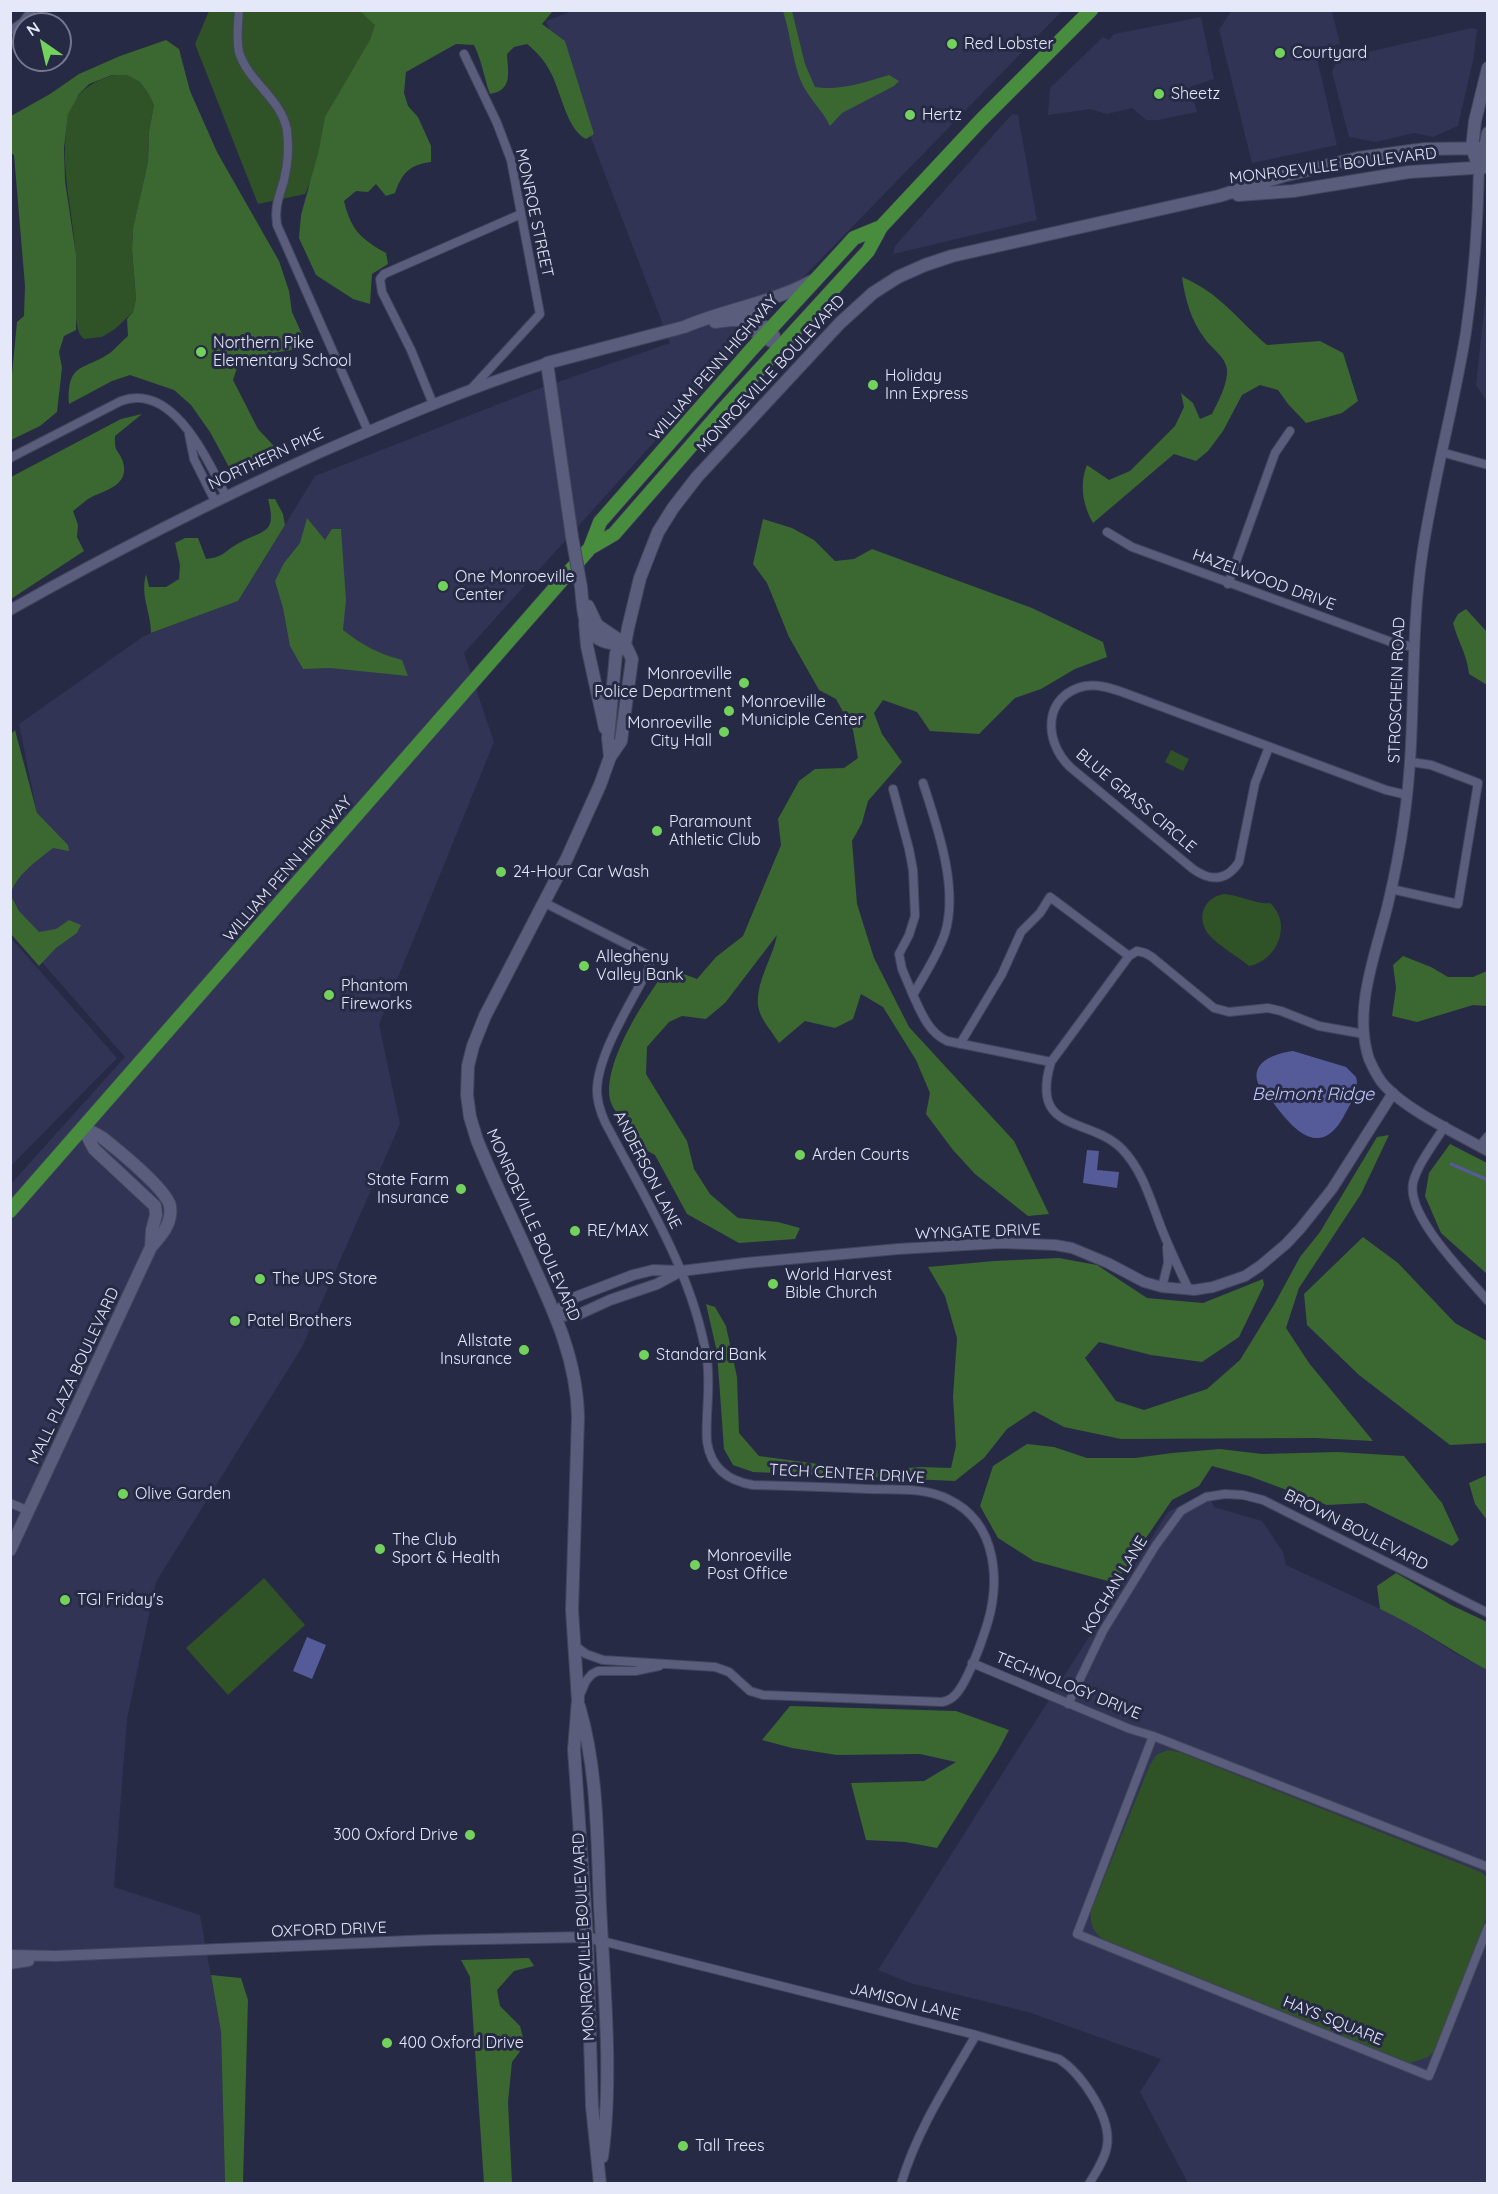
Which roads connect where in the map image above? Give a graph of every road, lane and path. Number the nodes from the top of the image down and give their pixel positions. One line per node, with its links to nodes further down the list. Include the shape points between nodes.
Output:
1 (32, 10): 4 (street)
2 (239, 10): 21 (street, via 237,41 244,64 276,105 286,128 288,155 275,212 278,225)
3 (1091, 10): 12 (highway, WILLIAM PENN HIGHWAY)
4 (10, 31)
5 (464, 54): 11 (street, MONROE STREET, via 497,123 510,160)
6 (1488, 68): 8 (main road, STROSCHEIN ROAD, via 1475,121)
7 (1488, 134): 8 (main road, STROSCHEIN ROAD)
8 (1482, 148): 9 (main road, STROSCHEIN ROAD); 10 (main road, MONROEVILLE BOULEVARD, via 1425,149 1358,158)
9 (1483, 168): 10 (main road, MONROEVILLE BOULEVARD, via 1409,172 1293,191); 24 (street, STROSCHEIN ROAD, via 1466,332)
10 (1219, 196): 35 (main road, MONROEVILLE BOULEVARD, via 952,256 911,271 873,293 840,322 673,508 645,562)
11 (521, 214): 19 (street, MONROE STREET, via 540,314); 20 (street, via 380,279 382,292)
12 (881, 227): 13 (highway, WILLIAM PENN HIGHWAY, via 854,238); 17 (highway, WILLIAM PENN HIGHWAY, via 868,251)
13 (816, 279): 14 (main road, via 783,296); 16 (highway, WILLIAM PENN HIGHWAY)
14 (737, 309): 15 (main road, NORTHERN PIKE); 16 (main road, NORTHERN PIKE, via 748,313)
15 (684, 327): 16 (main road, NORTHERN PIKE, via 736,320); 18 (main road, NORTHERN PIKE)
16 (766, 333): 17 (main road, NORTHERN PIKE); 30 (highway, WILLIAM PENN HIGHWAY, via 600,522)
17 (781, 346): 30 (highway, WILLIAM PENN HIGHWAY, via 614,534)
18 (547, 363): 19 (street, NORTHERN PIKE); 32 (main road, bridge)
19 (472, 389): 20 (street, NORTHERN PIKE)
20 (433, 404): 21 (street, NORTHERN PIKE)
21 (368, 431): 27 (street, NORTHERN PIKE)
22 (1290, 431): 31 (street, via 1275,453)
23 (189, 433): 25 (street, via 160,404 146,398 131,398); 27 (street); 28 (street, via 194,459)
24 (1442, 452): 26 (street); 36 (street, STROSCHEIN ROAD, via 1422,556)
25 (10, 458)
26 (1488, 465)
27 (226, 496): 28 (street, NORTHERN PIKE)
28 (215, 501): 33 (street, NORTHERN PIKE, via 116,550)
29 (1107, 532): 31 (street, HAZELWOOD DRIVE, via 1132,547)
30 (590, 548): 53 (highway, WILLIAM PENN HIGHWAY)
31 (1228, 584): 36 (street, HAZELWOOD DRIVE)
32 (581, 587): 34 (main road); 35 (main road, via 597,625)
33 (10, 610)
34 (585, 623): 35 (main road, via 602,641); 37 (main road, via 586,646)
35 (625, 644): 37 (main road, MONROEVILLE BOULEVARD, via 616,653); 39 (main road, MONROEVILLE BOULEVARD, via 632,659 627,704 621,741)
36 (1414, 647): 40 (street, STROSCHEIN ROAD)
37 (608, 738): 39 (main road, MONROEVILLE BOULEVARD)
38 (1269, 747): 38 (street, BLUE GRASS CIRCLE, via 1255,783 1239,862 1232,872 1215,879 1193,869 1070,767 1057,753 1051,729 1054,712 1063,698 1094,685); 43 (street, BLUE GRASS CIRCLE)
39 (610, 758): 45 (main road, MONROEVILLE BOULEVARD)
40 (1411, 762): 43 (street, STROSCHEIN ROAD); 44 (street, via 1431,765 1478,783 1458,904)
41 (923, 783): 47 (street, via 944,850 948,912 942,940)
42 (893, 789): 47 (street, via 913,870 915,916 899,954)
43 (1407, 795): 44 (street, STROSCHEIN ROAD)
44 (1391, 889): 48 (street, STROSCHEIN ROAD, via 1369,984)
45 (544, 903): 58 (street, ANDERSON LANE, via 646,954 650,960 606,1053 597,1091 605,1122); 62 (main road, MONROEVILLE BOULEVARD, via 481,1025 470,1056 466,1085 477,1140)
46 (1129, 956): 48 (street, via 1137,951 1146,953 1214,1008 1229,1012 1268,1008 1319,1026); 49 (street, via 1050,897 1021,932 1002,974); 50 (street)
47 (913, 995): 49 (street, via 935,1034)
48 (1364, 1034): 51 (street, STROSCHEIN ROAD, via 1375,1071)
49 (960, 1044): 50 (street)
50 (1052, 1062): 57 (street, via 1046,1092 1054,1109 1068,1122 1110,1139 1129,1157 1144,1181)
51 (1393, 1093): 52 (street, STROSCHEIN ROAD); 60 (street, WYNGATE DRIVE, via 1332,1189 1286,1244 1245,1276 1214,1287)
52 (1444, 1126): 55 (street, STROSCHEIN ROAD); 61 (street, via 1413,1182 1414,1203 1426,1226)
53 (83, 1128): 56 (highway, WILLIAM PENN HIGHWAY); 65 (main road, MALL PLAZA BOULEVARD, via 94,1149 155,1206 156,1215 151,1247)
54 (1488, 1136): 55 (street)
55 (1483, 1149)
56 (10, 1211)
57 (1166, 1241): 59 (street, via 1168,1263); 60 (street)
58 (681, 1271): 59 (street, WYNGATE DRIVE, via 898,1249 1034,1244 1072,1248); 62 (street, WYNGATE DRIVE, via 574,1316); 62 (street, WYNGATE DRIVE, via 653,1270 633,1275 568,1300); 69 (street, TECH CENTER DRIVE, via 708,1362 707,1442 716,1466 729,1479 740,1483 922,1491 957,1504 984,1533 994,1563 990,1616)
59 (1162, 1287): 60 (street, WYNGATE DRIVE)
60 (1189, 1290)
61 (1488, 1301)
62 (555, 1315): 68 (main road, MONROEVILLE BOULEVARD, via 570,1358 578,1403)
63 (1206, 1497): 67 (street, BROWN BOULEVARD, via 1225,1494 1263,1500); 72 (street, KOCHAN LANE, via 1181,1511 1156,1545 1103,1631)
64 (10, 1503): 65 (street)
65 (29, 1511): 66 (main road, MALL PLAZA BOULEVARD)
66 (10, 1550)
67 (1488, 1613)
68 (574, 1645): 70 (street, TECH CENTER DRIVE, via 603,1660); 71 (main road, MONROEVILLE BOULEVARD)
69 (972, 1663): 70 (street, TECH CENTER DRIVE, via 954,1697 932,1703 763,1695 750,1691 722,1668); 72 (street, TECHNOLOGY DRIVE)
70 (665, 1664): 71 (street, TECH CENTER DRIVE, via 635,1671 598,1671 586,1681)
71 (578, 1700): 76 (main road, MONROEVILLE BOULEVARD, via 574,1749); 77 (main road, MONROEVILLE BOULEVARD, via 588,1739)
72 (1068, 1704): 73 (street, TECHNOLOGY DRIVE)
73 (1154, 1736): 74 (street); 75 (street, HAYS SQUARE, via 1077,1934 1429,2076)
74 (1488, 1867)
75 (1488, 1927)
76 (587, 1937): 77 (street, OXFORD DRIVE); 79 (street, OXFORD DRIVE); 82 (main road, MONROEVILLE BOULEVARD, via 592,2106)
77 (602, 1941): 81 (street, JAMISON LANE); 82 (main road, MONROEVILLE BOULEVARD, via 606,2078)
78 (10, 1955): 79 (street, OXFORD DRIVE)
79 (56, 1956): 80 (street, OXFORD DRIVE)
80 (10, 1964)
81 (976, 2035): 83 (street, via 921,2131); 84 (street, JAMISON LANE, via 1059,2059 1081,2080 1101,2113 1107,2138 1104,2155)
82 (600, 2179)
83 (901, 2184)
84 (1089, 2184)

